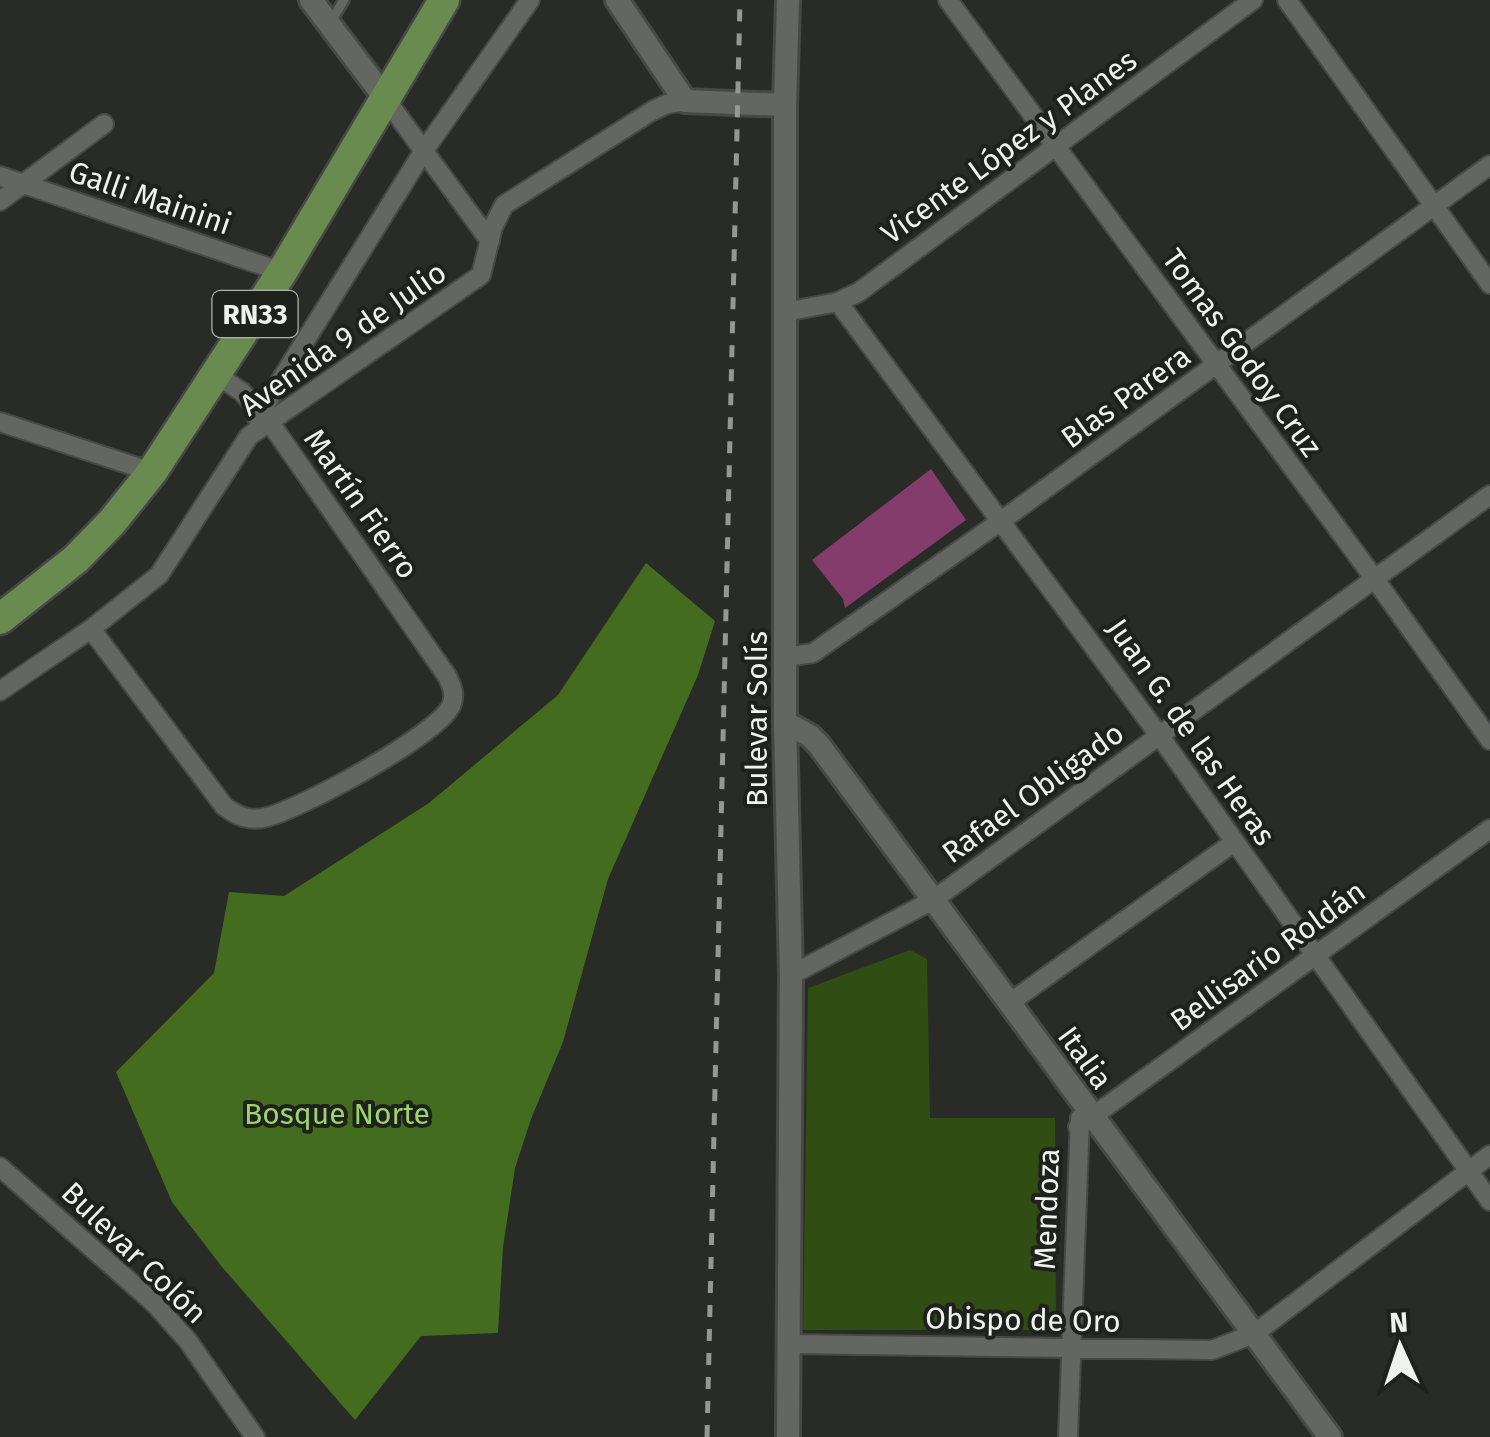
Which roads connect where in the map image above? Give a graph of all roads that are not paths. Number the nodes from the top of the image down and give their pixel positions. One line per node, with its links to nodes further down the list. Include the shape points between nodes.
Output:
1 (311, 0): 10 (street)
2 (344, 0): 10 (lane)
3 (444, 0): 11 (highway, RN33)
4 (530, 0): 16 (street)
5 (616, 0): 12 (street)
6 (788, 0): 13 (street, Bulevar Solís)
7 (948, 0): 15 (street, Tomas Godoy Cruz)
8 (1253, 0): 15 (street, Vicente López y Planes)
9 (1287, 0): 21 (street)
10 (329, 24): 11 (street)
11 (385, 98): 16 (street); 23 (highway, RN33)
12 (685, 100): 13 (street); 22 (street, Avenida 9 de Julio, via 652,111 504,205)
13 (785, 104): 26 (street, Bulevar Solís)
14 (104, 124): 19 (street)
15 (1057, 148): 25 (street, Vicente López y Planes); 27 (street, Tomas Godoy Cruz)
16 (423, 152): 22 (street); 29 (street)
17 (1490, 165): 21 (street, Blas Parera)
18 (0, 176): 19 (street, Galli Mainini)
19 (24, 184): 20 (street); 23 (street, Galli Mainini)
20 (0, 201)
21 (1434, 206): 24 (street); 27 (street, Blas Parera)
22 (490, 241): 29 (street, Avenida 9 de Julio, via 481,275)
23 (282, 272): 28 (highway, RN33)
24 (1490, 284)
25 (838, 302): 26 (street, Vicente López y Planes); 33 (street, Juan G. de las Heras)
26 (785, 312): 37 (street, Bulevar Solís)
27 (1216, 366): 33 (street, Blas Parera); 34 (street, Tomas Godoy Cruz)
28 (217, 375): 29 (street, Martín Fierro); 31 (highway, RN33)
29 (266, 417): 36 (street, Avenida 9 de Julio, via 159,575); 36 (street, Martín Fierro, via 447,676 454,697 450,709 360,772 266,818 248,818 224,806)
30 (0, 422): 31 (street)
31 (152, 472): 35 (highway, RN33, via 76,559)
32 (1490, 495): 34 (street, Rafael Obligado)
33 (1002, 521): 37 (street, Blas Parera, via 812,653); 40 (street, Juan G. de las Heras)
34 (1374, 578): 40 (street, Rafael Obligado); 41 (street, Tomas Godoy Cruz)
35 (0, 618)
36 (92, 629): 38 (street, Avenida 9 de Julio)
37 (786, 656): 39 (street, Bulevar Solís)
38 (0, 691)
39 (785, 722): 44 (street, Italia, via 819,745); 46 (street, Bulevar Solís)
40 (1159, 735): 43 (street, Juan G. de las Heras); 44 (street, Rafael Obligado)
41 (1490, 740)
42 (1490, 829): 45 (street, Bellisario Roldán)
43 (1233, 842): 45 (street, Juan G. de las Heras); 47 (street)
44 (933, 900): 46 (street, Rafael Obligado); 47 (street, Italia)
45 (1314, 956): 48 (street, Bellisario Roldán); 51 (street, Juan G. de las Heras)
46 (791, 974): 54 (street, Bulevar Solís)
47 (1008, 1004): 48 (street, Italia)
48 (1084, 1116): 53 (street, Italia); 55 (street, Mendoza)
49 (1490, 1156): 51 (street, Obispo de Oro)
50 (0, 1166): 56 (street, Bulevar Colón, via 154,1304)
51 (1469, 1171): 52 (street, Juan G. de las Heras); 53 (street, Obispo de Oro)
52 (1490, 1201)
53 (1254, 1334): 55 (street, Obispo de Oro, via 1212,1350); 59 (street, Italia)
54 (789, 1344): 55 (street, Obispo de Oro); 57 (street, Bulevar Solís)
55 (1069, 1348): 58 (street, Mendoza)
56 (255, 1437)
57 (788, 1437)
58 (1068, 1437)
59 (1330, 1437)

